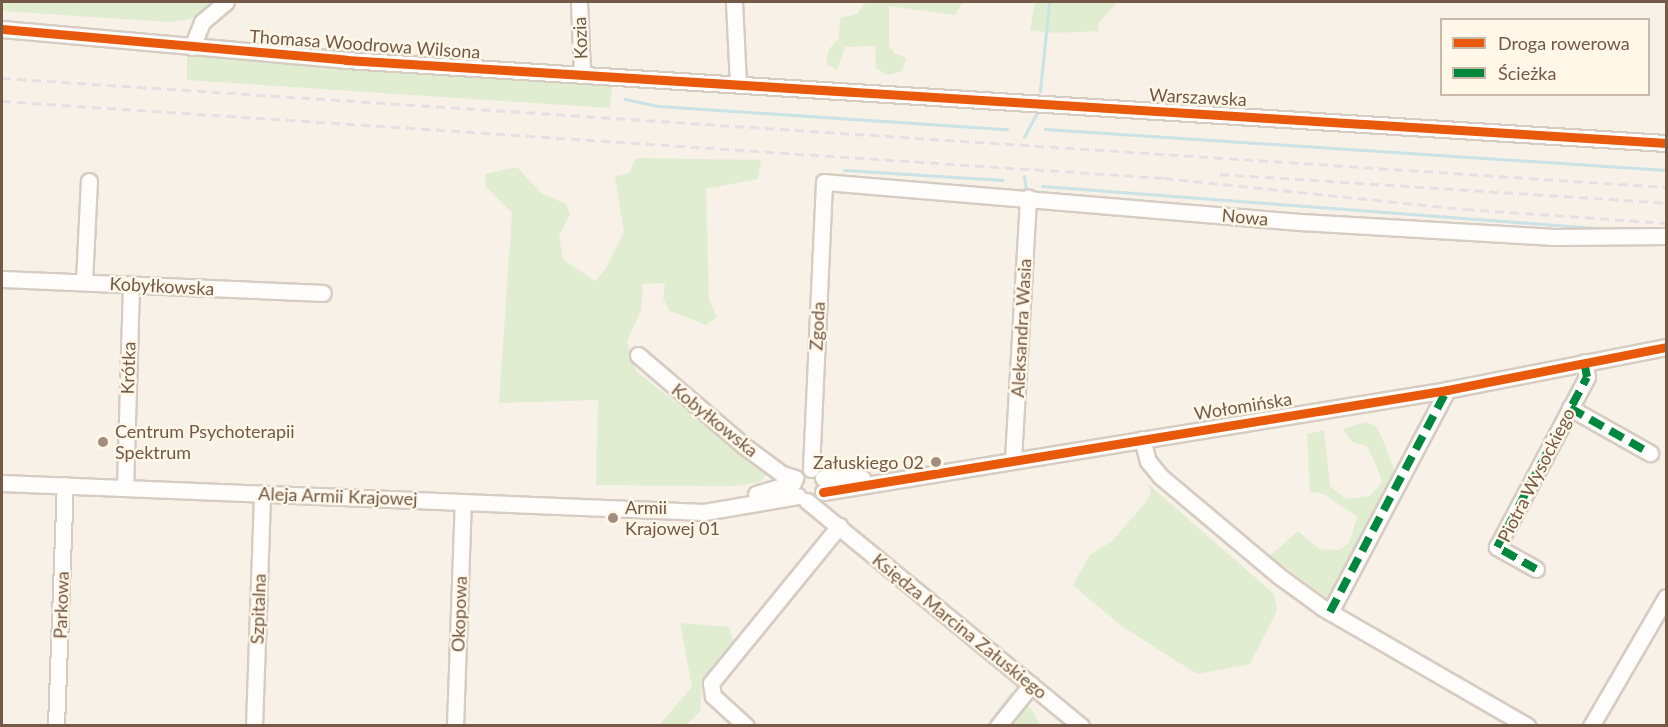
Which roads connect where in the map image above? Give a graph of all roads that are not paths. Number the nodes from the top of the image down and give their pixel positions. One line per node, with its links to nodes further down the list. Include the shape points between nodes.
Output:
1 (226, 2): 5 (street, via 202,22)
2 (579, 2): 6 (street, Kozia)
3 (734, 2): 7 (street)
4 (2, 29): 5 (street, Thomasa Woodrowa Wilsona)
5 (192, 47): 6 (street, Thomasa Woodrowa Wilsona)
6 (582, 74): 7 (street, Thomasa Woodrowa Wilsona)
7 (732, 84): 8 (street, Warszawska)
8 (1666, 142)
9 (89, 181): 14 (street)
10 (824, 182): 11 (street, Nowa); 27 (street, Zgoda)
11 (1028, 198): 12 (street, Nowa, via 1551,237); 24 (street, Aleksandra Wasia)
12 (1666, 236)
13 (2, 279): 14 (street, Kobyłkowska)
14 (84, 282): 15 (street, Kobyłkowska)
15 (131, 284): 16 (street, Kobyłkowska); 28 (street, Krótka)
16 (323, 293)
17 (1666, 346): 19 (street, Wołomińska)
18 (638, 355): 27 (street, Kobyłkowska, via 743,445 782,474)
19 (1584, 362): 20 (street, Wołomińska); 21 (street, Piotra Wysockiego, via 1587,377)
20 (1447, 390): 22 (street, Wołomińska); 34 (street)
21 (1570, 408): 23 (street); 32 (street, Piotra Wysockiego, via 1497,547)
22 (1142, 439): 24 (street, Wołomińska); 34 (street, via 1148,461 1160,476 1279,576)
23 (1650, 453)
24 (1013, 459): 27 (street, Wołomińska)
25 (2, 483): 26 (street, Aleja Armii Krajowej)
26 (65, 485): 28 (street, Aleja Armii Krajowej); 36 (street, Parkowa)
27 (809, 487): 30 (street, Aleja Armii Krajowej, via 704,512); 31 (street, Księdza Marcina Załuskiego)
28 (124, 488): 29 (street, Aleja Armii Krajowej)
29 (262, 493): 30 (street, Aleja Armii Krajowej); 37 (street, Szpitalna)
30 (463, 502): 38 (street, Okopowa)
31 (839, 526): 35 (street, Księdza Marcina Załuskiego); 39 (street, via 714,679 710,691)
32 (1536, 569)
33 (1666, 597): 43 (street)
34 (1330, 612): 42 (street)
35 (1031, 685): 40 (street); 41 (street, Księdza Marcina Załuskiego)
36 (56, 726)
37 (254, 726)
38 (455, 726)
39 (746, 726)
40 (998, 726)
41 (1081, 726)
42 (1527, 726)
43 (1591, 726)

